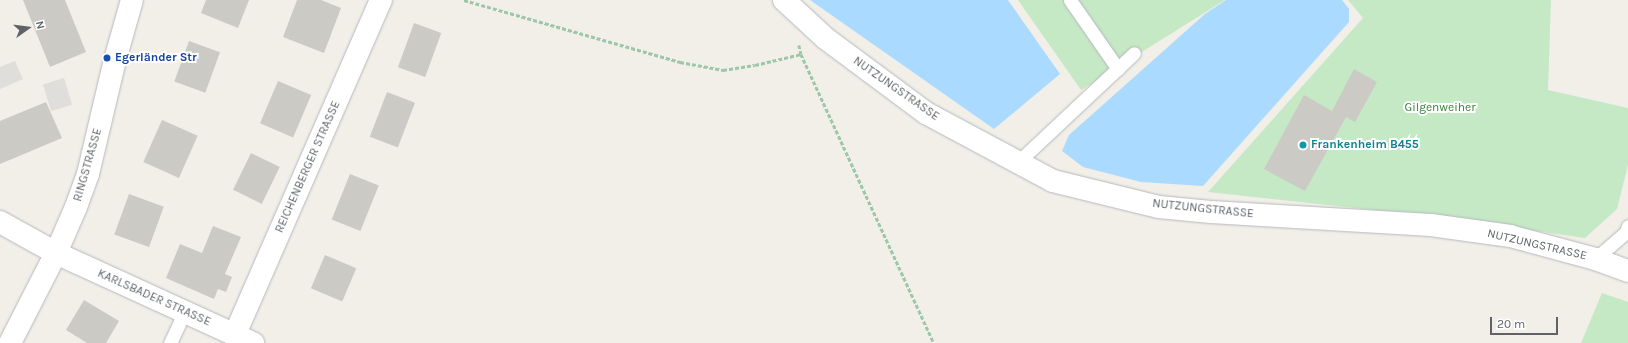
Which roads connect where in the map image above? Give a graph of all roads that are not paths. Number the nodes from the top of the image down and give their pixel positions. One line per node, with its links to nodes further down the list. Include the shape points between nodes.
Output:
1 (132, 0): 10 (street, RINGSTRASSE, via 88,174)
2 (381, 0): 14 (street, REICHENBERGER STRASSE)
3 (784, 0): 7 (street, NUTZUNGSTRASSE, via 825,38 926,112)
4 (1070, 0): 6 (lane)
5 (1134, 53): 6 (lane)
6 (1118, 69): 7 (lane)
7 (1018, 162): 11 (street, NUTZUNGSTRASSE, via 1053,181 1159,207 1431,225 1510,236)
8 (0, 222): 10 (street, KARLSBADER STRASSE)
9 (1628, 226): 11 (lane, via 1626,232)
10 (56, 253): 13 (street, KARLSBADER STRASSE); 15 (street, RINGSTRASSE)
11 (1595, 259): 12 (street, NUTZUNGSTRASSE)
12 (1628, 271)
13 (185, 311): 14 (street, KARLSBADER STRASSE); 16 (lane)
14 (244, 338)
15 (10, 343)
16 (170, 343)

